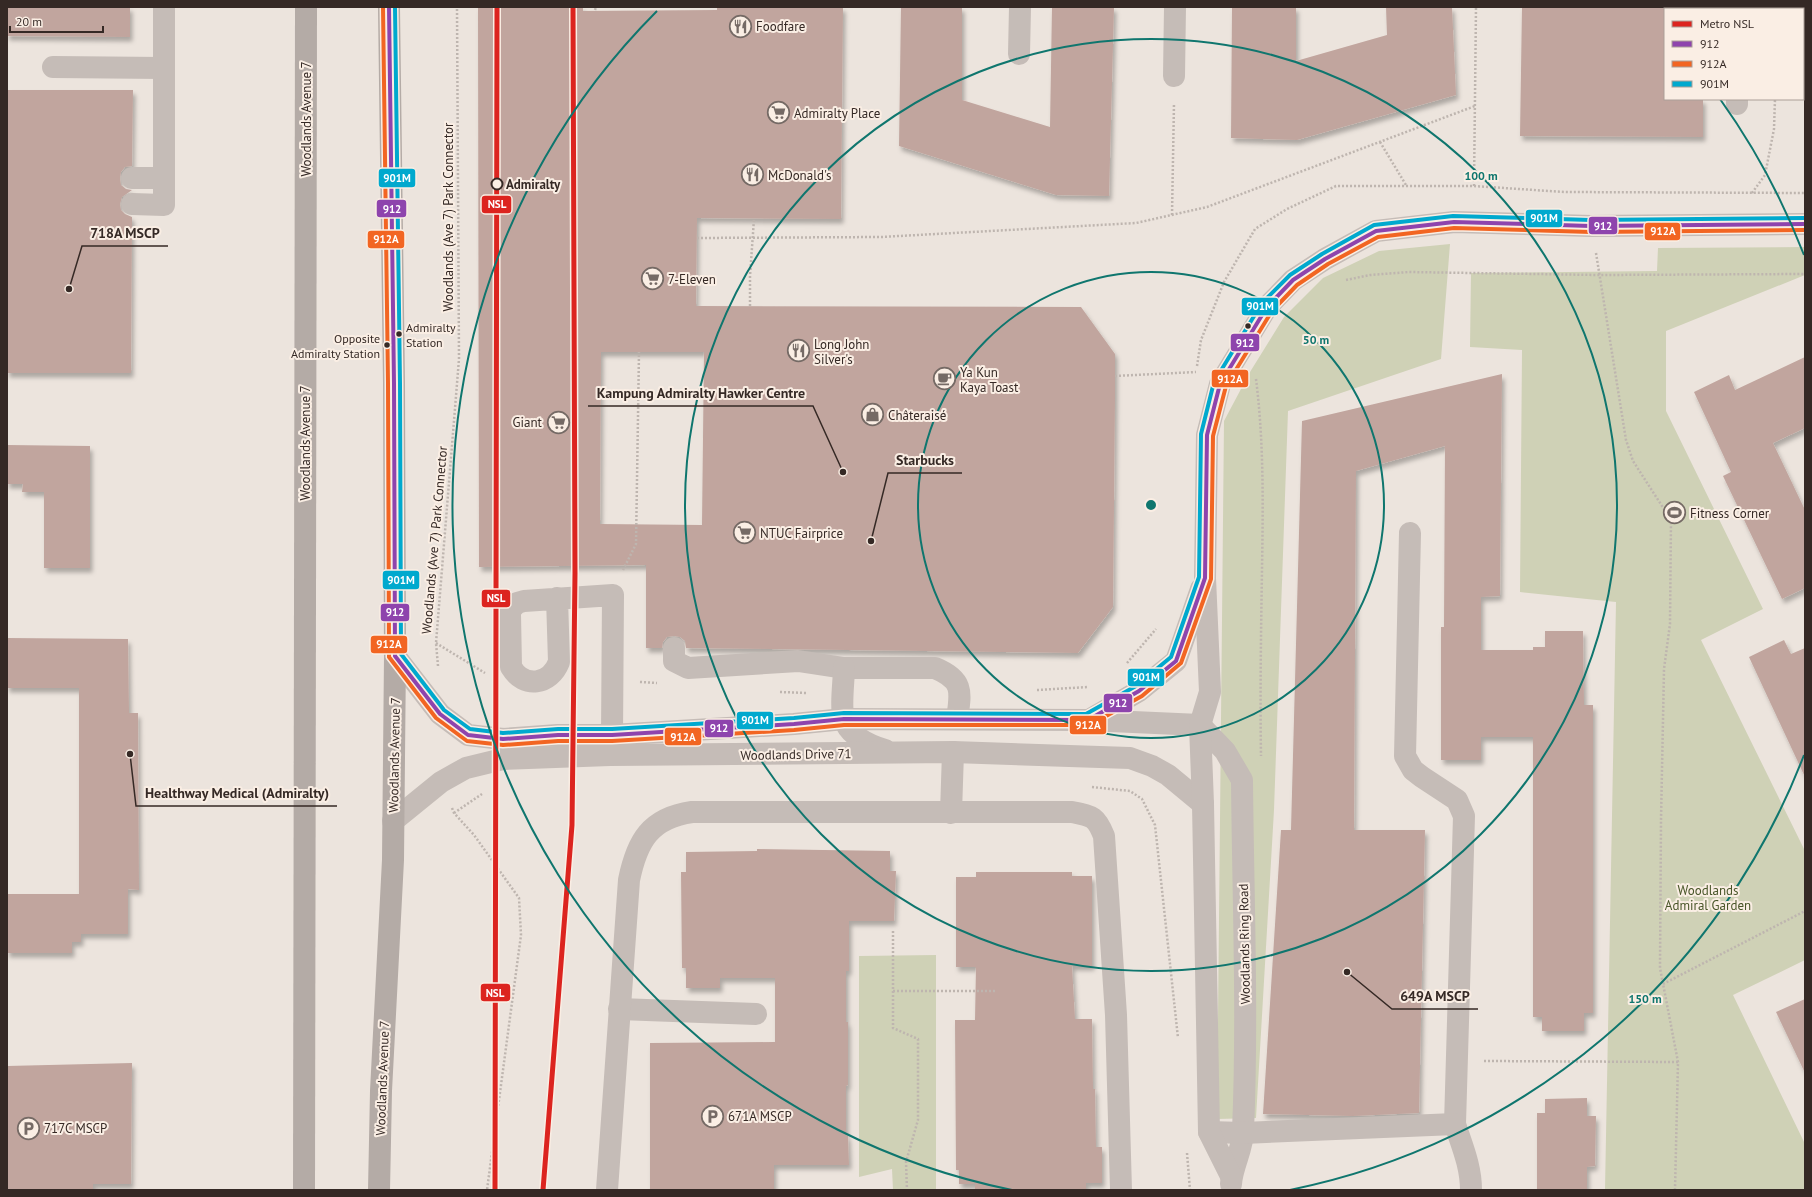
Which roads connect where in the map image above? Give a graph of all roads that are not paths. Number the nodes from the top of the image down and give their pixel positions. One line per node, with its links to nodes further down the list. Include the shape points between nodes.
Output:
1 (164, 7): 8 (street)
2 (306, 7): 36 (main road, Woodlands Avenue 7)
3 (389, 7): 18 (main road, Woodlands Avenue 7)
4 (1020, 7): 6 (street)
5 (1174, 7): 9 (street)
6 (1019, 54)
7 (53, 67): 8 (street)
8 (163, 68): 11 (street)
9 (1174, 76)
10 (132, 178): 11 (street)
11 (164, 178): 12 (street, via 164,206)
12 (132, 204)
13 (1805, 224): 15 (street, Woodlands Ring Road, via 1591,226 1454,222 1376,231 1325,259 1293,280 1267,307 1220,384 1207,435)
14 (1410, 533): 32 (street, via 1405,756 1413,770 1457,800 1464,816)
15 (1205, 578): 22 (street, via 1176,661 1139,691); 23 (street, Woodlands Ring Road, via 1210,692)
16 (557, 598): 24 (street, via 613,595)
17 (674, 648): 19 (street, via 674,661 688,668 798,660)
18 (395, 656): 24 (street, via 440,714 468,735 503,739); 29 (main road, Woodlands Avenue 7)
19 (844, 668): 20 (street); 21 (street, via 935,668 954,679 960,695)
20 (844, 719): 21 (street); 24 (street); 26 (street, via 858,738)
21 (957, 719): 22 (street)
22 (1088, 720): 23 (street)
23 (1200, 725): 27 (street, Woodlands Ring Road); 34 (street, Woodlands Ring Road, via 1225,751 1242,780 1245,993)
24 (612, 735)
25 (953, 752): 26 (street, Woodlands Drive 71); 27 (street, Woodlands Drive 71, via 1130,758 1168,775); 28 (street)
26 (894, 753): 29 (street, Woodlands Drive 71, via 503,759 466,768 441,782)
27 (1203, 804): 33 (street, Woodlands Ring Road)
28 (951, 813): 30 (street, via 692,812 674,815 657,823 643,840 633,859 628,880); 39 (street, via 1072,812 1088,815 1098,822 1104,836 1116,1015)
29 (393, 821): 37 (main road, Woodlands Avenue 7)
30 (619, 1009): 31 (street); 38 (street)
31 (756, 1014)
32 (1455, 1124): 34 (street); 40 (street, via 1469,1164)
33 (1209, 1132): 34 (street); 35 (street, Woodlands Ring Road)
34 (1243, 1133): 35 (street, Woodlands Ring Road)
35 (1231, 1183)
36 (304, 1190)
37 (379, 1190)
38 (607, 1190)
39 (1121, 1190)
40 (1471, 1190)

